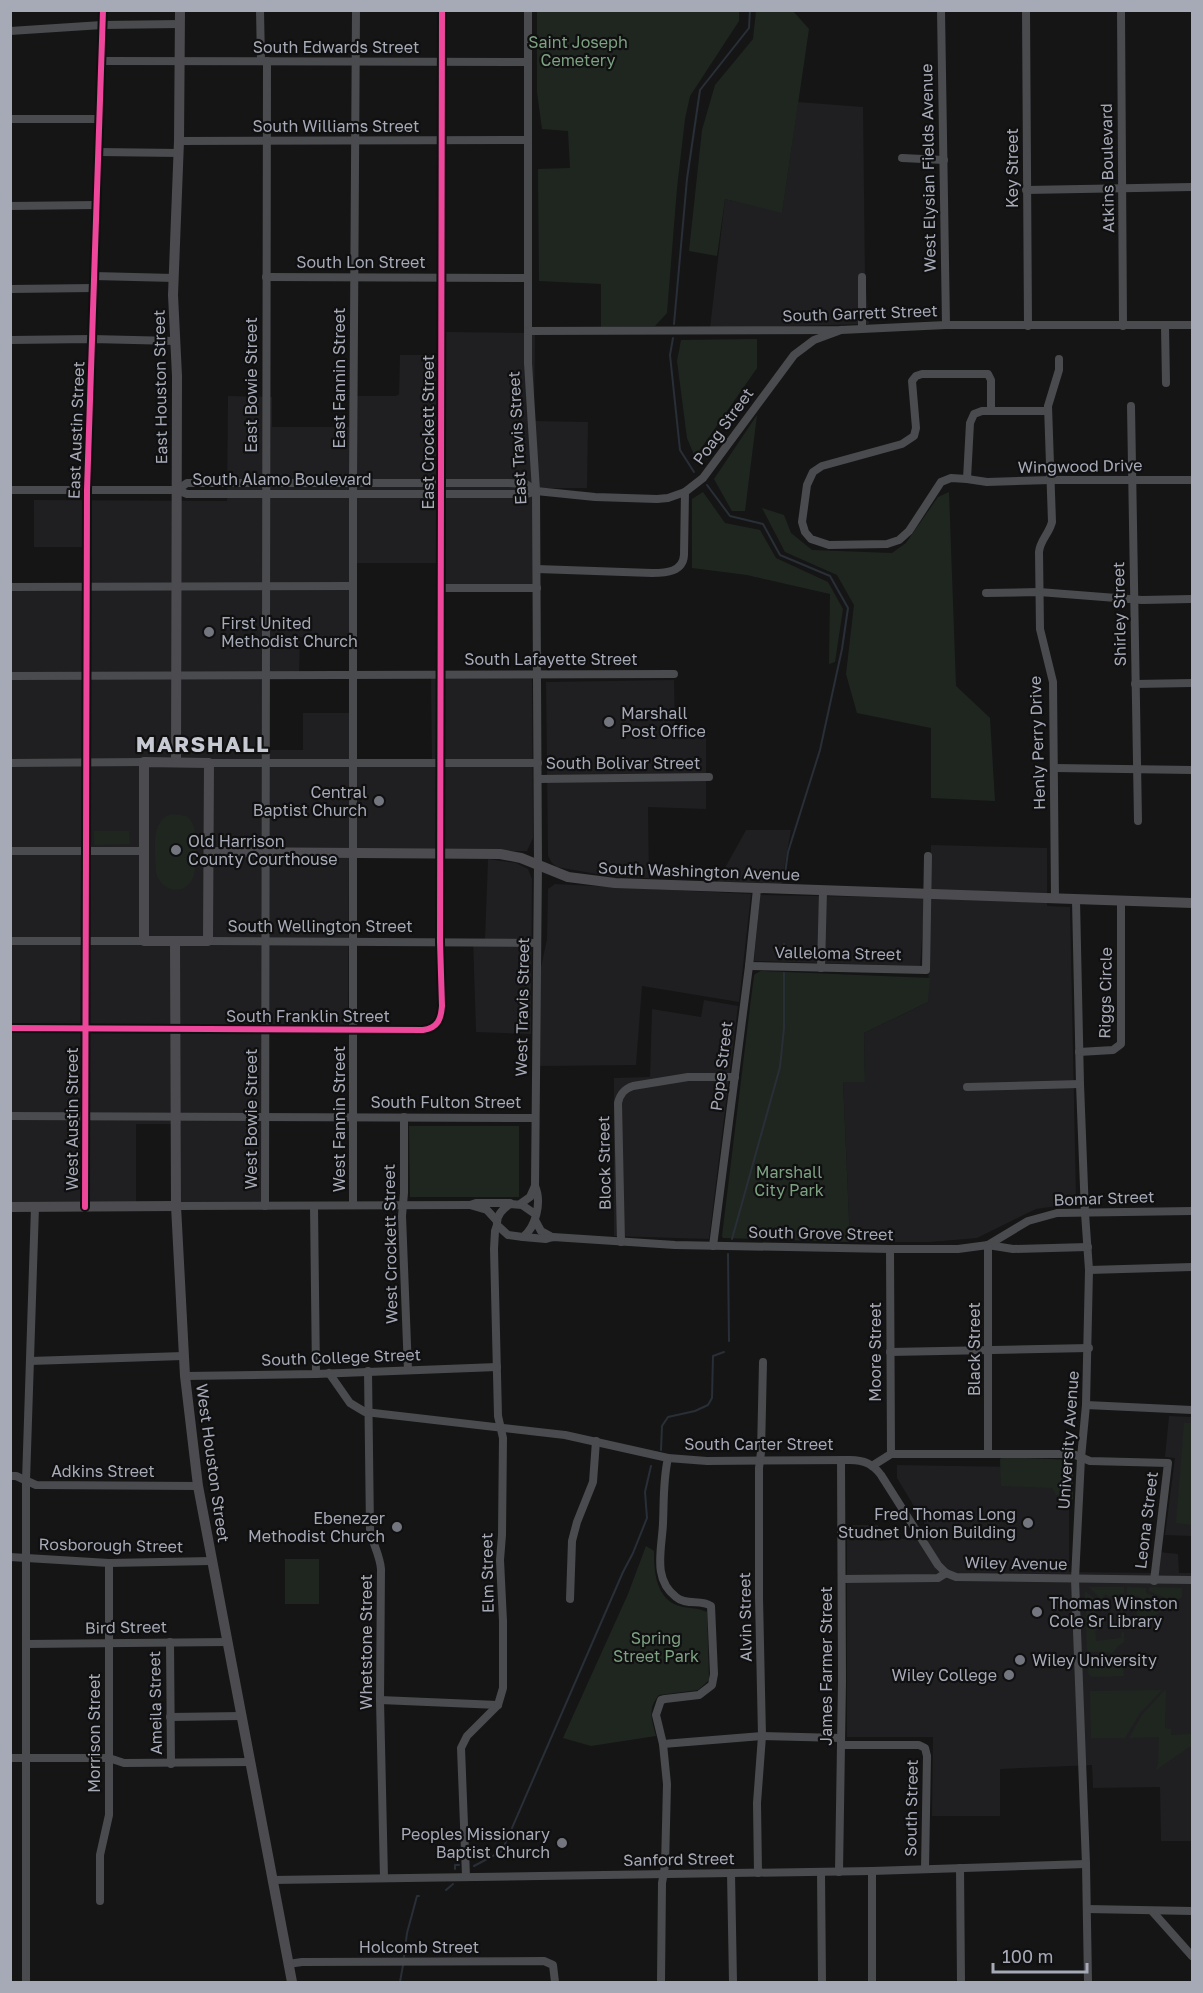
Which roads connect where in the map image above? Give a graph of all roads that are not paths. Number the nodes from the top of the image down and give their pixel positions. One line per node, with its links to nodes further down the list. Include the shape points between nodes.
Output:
1 (103, 10): 11 (street, East Austin Street)
2 (180, 10): 10 (main road, East Houston Street)
3 (260, 10): 15 (street, East Bowie Street)
4 (356, 10): 16 (street, East Fannin Street)
5 (442, 10): 17 (street, East Crockett Street)
6 (528, 10): 18 (street, East Travis Street)
7 (941, 10): 29 (street, West Elysian Fields Avenue)
8 (1026, 10): 32 (street, Key Street)
9 (1120, 10): 31 (street, Atkins Boulevard)
10 (180, 24): 11 (street); 14 (main road, East Houston Street)
11 (102, 25): 12 (street); 13 (street, East Austin Street)
12 (10, 30)
13 (102, 61): 14 (street, South Edwards Street); 20 (street, East Austin Street)
14 (180, 61): 15 (street, South Edwards Street); 22 (main road, East Houston Street)
15 (264, 61): 16 (street, South Edwards Street); 23 (street, East Bowie Street)
16 (356, 62): 17 (street, South Edwards Street); 24 (street, East Fannin Street)
17 (442, 62): 18 (street, South Edwards Street); 25 (street, East Crockett Street)
18 (528, 63): 21 (street, East Travis Street)
19 (10, 119): 20 (street)
20 (100, 119): 26 (street, East Austin Street)
21 (528, 140): 25 (street, South Williams Street); 41 (street, East Travis Street)
22 (179, 141): 23 (street, South Williams Street); 27 (main road, East Houston Street)
23 (267, 141): 24 (street, South Williams Street); 36 (street, East Bowie Street)
24 (356, 141): 25 (street, South Williams Street); 37 (street, East Fannin Street)
25 (443, 141): 40 (street, East Crockett Street)
26 (99, 152): 27 (street); 33 (street, East Austin Street)
27 (179, 153): 39 (main road, East Houston Street)
28 (902, 158): 29 (street)
29 (944, 160): 44 (street, West Elysian Fields Avenue)
30 (1192, 187): 31 (street)
31 (1122, 188): 32 (street); 46 (street, Atkins Boulevard)
32 (1026, 190): 45 (street, Key Street)
33 (97, 205): 34 (street); 35 (street, East Austin Street)
34 (10, 206)
35 (94, 276): 39 (street); 42 (street, East Austin Street)
36 (266, 277): 37 (street, South Lon Street); 64 (street, East Bowie Street)
37 (354, 277): 40 (street, South Lon Street); 65 (street, East Fannin Street)
38 (862, 277): 49 (street)
39 (174, 278): 54 (main road, East Houston Street)
40 (441, 278): 41 (street, South Lon Street); 66 (street, East Crockett Street)
41 (527, 278): 51 (street, East Travis Street)
42 (94, 288): 43 (street); 52 (street, East Austin Street)
43 (10, 289)
44 (946, 325): 45 (street, South Garrett Street); 49 (street, South Garrett Street)
45 (1028, 326): 46 (street, South Garrett Street)
46 (1123, 326): 47 (street, South Garrett Street)
47 (1165, 326): 48 (street, South Garrett Street); 56 (street)
48 (1192, 326)
49 (862, 328): 50 (street, South Garrett Street)
50 (842, 330): 51 (street, South Garrett Street); 71 (street, Poag Street, via 814,340 794,355 703,478)
51 (528, 331): 70 (street, East Travis Street)
52 (92, 339): 53 (street); 54 (street); 68 (street, East Austin Street)
53 (10, 340)
54 (175, 341): 69 (main road, East Houston Street)
55 (1059, 359): 59 (street, Henly Perry Drive)
56 (1166, 383)
57 (1131, 406): 62 (street, Shirley Street)
58 (991, 411): 59 (street); 60 (street, via 977,412 970,420); 60 (street, Wingwood Drive, via 988,374 916,376 912,381 914,436 902,444 817,468 807,485 803,529 814,541 829,545 892,543 909,531 941,483 951,478)
59 (1048, 411): 61 (street, Henly Perry Drive)
60 (967, 479): 61 (street, Wingwood Drive)
61 (1051, 480): 62 (street, Wingwood Drive); 83 (street, Henly Perry Drive, via 1052,522 1039,547)
62 (1132, 480): 63 (street, Wingwood Drive); 85 (street, Shirley Street)
63 (1192, 480)
64 (266, 483): 65 (street, South Alamo Boulevard); 69 (street, South Alamo Boulevard, via 187,483); 72 (street, East Bowie Street)
65 (353, 483): 66 (street, South Alamo Boulevard); 73 (street, East Fannin Street)
66 (441, 483): 70 (street, South Alamo Boulevard, via 526,484); 74 (street, East Crockett Street)
67 (10, 490): 68 (street)
68 (87, 490): 69 (street); 79 (street, East Austin Street)
69 (177, 490): 72 (street, South Alamo Boulevard, via 187,494); 80 (main road, East Houston Street)
70 (537, 491): 71 (street, South Alamo Boulevard, via 657,499); 74 (street, South Alamo Boulevard); 75 (street, East Travis Street)
71 (685, 492): 75 (street, via 684,560 679,568 652,573)
72 (266, 493): 73 (street, South Alamo Boulevard); 78 (street, East Bowie Street)
73 (353, 494): 74 (street, South Alamo Boulevard); 76 (street, East Fannin Street)
74 (441, 495): 81 (street, East Crockett Street)
75 (537, 570): 82 (street, East Travis Street)
76 (353, 586): 78 (street); 89 (street, East Fannin Street)
77 (10, 587): 79 (street)
78 (266, 587): 80 (street); 88 (street, East Bowie Street)
79 (87, 588): 80 (street); 93 (street, East Austin Street)
80 (176, 588): 87 (main road, East Houston Street)
81 (441, 588): 82 (street); 90 (street, East Crockett Street)
82 (537, 588): 91 (street, East Travis Street)
83 (1039, 592): 84 (street); 85 (street); 106 (street, Henly Perry Drive, via 1041,635 1053,682)
84 (986, 593)
85 (1134, 599): 86 (street); 96 (street, Shirley Street)
86 (1192, 599)
87 (176, 674): 88 (street, South Lafayette Street); 93 (street, South Lafayette Street); 98 (main road, East Houston Street)
88 (265, 674): 89 (street, South Lafayette Street); 102 (street, East Bowie Street)
89 (352, 674): 90 (street, South Lafayette Street); 103 (street, East Fannin Street)
90 (441, 674): 91 (street, South Lafayette Street); 104 (street, East Crockett Street)
91 (537, 674): 92 (street, South Lafayette Street); 105 (street, East Travis Street)
92 (674, 674)
93 (87, 675): 94 (street, South Lafayette Street); 100 (street, East Austin Street)
94 (10, 676)
95 (1192, 682): 96 (street)
96 (1135, 684): 107 (street, Shirley Street)
97 (144, 762): 98 (main road, South Bolivar Street); 100 (street); 114 (main road)
98 (176, 762): 101 (main road, South Bolivar Street)
99 (10, 763): 100 (street)
100 (87, 763): 113 (street, East Austin Street)
101 (209, 763): 102 (street, South Bolivar Street); 115 (main road)
102 (265, 763): 103 (street, South Bolivar Street); 116 (street, East Bowie Street)
103 (352, 763): 104 (street, South Bolivar Street); 117 (street, East Fannin Street)
104 (440, 763): 105 (street, South Bolivar Street); 118 (street, East Crockett Street)
105 (538, 763): 110 (street, East Travis Street)
106 (1055, 768): 107 (street); 124 (street, Henly Perry Drive)
107 (1137, 770): 108 (street); 111 (street, Shirley Street)
108 (1192, 770)
109 (709, 777): 110 (street, South Bolivar Street)
110 (538, 779): 120 (street, East Travis Street)
111 (1138, 821)
112 (10, 851): 113 (street)
113 (86, 851): 114 (street); 129 (street, West Austin Street)
114 (144, 851): 130 (main road)
115 (209, 852): 116 (main road, South Washington Avenue); 132 (main road)
116 (265, 852): 117 (main road, South Washington Avenue); 133 (street, West Bowie Street)
117 (352, 853): 118 (main road, South Washington Avenue); 134 (street, West Fannin Street)
118 (440, 853): 120 (main road, South Washington Avenue, via 505,854); 135 (street)
119 (927, 856): 123 (street)
120 (538, 864): 121 (main road, South Washington Avenue, via 568,877 600,882); 136 (street, West Travis Street)
121 (757, 889): 122 (main road, South Washington Avenue); 137 (street, Pope Street)
122 (823, 891): 123 (main road, South Washington Avenue); 138 (street)
123 (927, 894): 124 (main road, South Washington Avenue); 138 (street, Valleloma Street, via 926,970)
124 (1055, 899): 125 (main road, South Washington Avenue)
125 (1076, 900): 126 (main road, South Washington Avenue); 144 (street, University Avenue)
126 (1121, 900): 127 (main road, South Washington Avenue); 144 (street, Riggs Circle, via 1121,1044 1113,1050)
127 (1192, 903)
128 (10, 941): 129 (street)
129 (86, 941): 130 (street); 140 (street, West Austin Street)
130 (144, 941): 131 (main road, South Wellington Street)
131 (175, 941): 132 (main road, South Wellington Street); 141 (main road, West Houston Street)
132 (208, 941): 133 (street, South Wellington Street)
133 (265, 941): 134 (street, South Wellington Street); 142 (street, West Bowie Street)
134 (352, 942): 135 (street, South Wellington Street); 143 (street, West Fannin Street)
135 (440, 942): 136 (street, South Wellington Street); 143 (street, South Franklin Street, via 442,1015 438,1023 423,1030)
136 (537, 943): 154 (street, West Travis Street)
137 (749, 966): 138 (street, Valleloma Street); 145 (street, Pope Street)
138 (821, 968)
139 (10, 1028): 140 (street, South Franklin Street)
140 (86, 1029): 141 (street, South Franklin Street); 149 (street, West Austin Street)
141 (176, 1029): 142 (street, South Franklin Street); 150 (main road, West Houston Street)
142 (265, 1029): 143 (street, South Franklin Street); 151 (street, West Bowie Street)
143 (352, 1030): 152 (street, West Fannin Street)
144 (1079, 1052): 146 (street, University Avenue)
145 (735, 1077): 173 (street, Block Street, via 681,1077 633,1086 621,1094); 175 (street, Pope Street)
146 (1080, 1084): 147 (street); 167 (street, University Avenue)
147 (967, 1087)
148 (10, 1116): 149 (street, South Fulton Street)
149 (85, 1116): 150 (street, South Fulton Street); 165 (street, West Austin Street)
150 (176, 1116): 151 (street, South Fulton Street); 160 (main road, West Houston Street)
151 (265, 1116): 152 (street, South Fulton Street); 161 (street, West Bowie Street)
152 (352, 1117): 153 (street, South Fulton Street); 157 (street, West Fannin Street)
153 (404, 1117): 154 (street, South Fulton Street); 158 (street, West Crockett Street)
154 (535, 1118): 155 (street, West Travis Street)
155 (536, 1186): 156 (street, via 530,1197); 168 (street, West Travis Street)
156 (515, 1204): 159 (street); 168 (street); 169 (street, via 501,1211)
157 (353, 1205): 158 (street); 162 (street)
158 (403, 1205): 159 (street); 188 (street, West Crockett Street)
159 (470, 1205): 169 (street, via 487,1210)
160 (176, 1206): 161 (street); 165 (main road); 184 (main road, West Houston Street)
161 (265, 1206): 162 (street)
162 (314, 1206): 191 (street)
163 (10, 1207): 164 (main road)
164 (35, 1207): 165 (main road); 185 (street)
165 (85, 1207)
166 (1192, 1211): 167 (street, Bomar Street)
167 (1085, 1213): 174 (street, Bomar Street, via 1041,1216); 176 (street, University Avenue)
168 (535, 1217): 171 (street); 172 (street, via 541,1231)
169 (497, 1223): 170 (street); 178 (street, Elm Street)
170 (512, 1237): 171 (street); 178 (street, via 500,1240)
171 (523, 1237): 172 (street, South Grove Street)
172 (553, 1237): 173 (street, South Grove Street)
173 (621, 1242): 175 (street, South Grove Street)
174 (988, 1245): 176 (street, South Grove Street, via 1013,1249); 177 (street, South Grove Street, via 965,1249); 182 (street, Black Street)
175 (713, 1246): 177 (street, South Grove Street)
176 (1088, 1247): 180 (street, University Avenue)
177 (890, 1249): 183 (street, Moore Street)
178 (495, 1255): 187 (street, Elm Street)
179 (1192, 1267): 180 (street)
180 (1089, 1270): 181 (street, University Avenue)
181 (1089, 1348): 182 (street); 193 (street, University Avenue)
182 (989, 1349): 183 (street); 199 (street, Black Street)
183 (890, 1352): 198 (street, Moore Street)
184 (183, 1356): 185 (street); 192 (main road, West Houston Street)
185 (30, 1361): 206 (street)
186 (763, 1362): 203 (street, Alvin Street)
187 (497, 1367): 188 (street, South College Street); 196 (street, Elm Street)
188 (408, 1370): 189 (street, South College Street)
189 (368, 1371): 190 (street, South College Street); 195 (street, Whetstone Street)
190 (329, 1373): 191 (street, South College Street); 195 (street, South Carter Street, via 350,1403)
191 (316, 1374): 192 (street, South College Street)
192 (185, 1376): 207 (main road, West Houston Street)
193 (1086, 1405): 194 (street); 201 (street, University Avenue)
194 (1192, 1410)
195 (369, 1413): 196 (street, South Carter Street); 222 (street, Whetstone Street, via 370,1529 380,1557 381,1576)
196 (500, 1427): 197 (street, South Carter Street); 223 (street, Elm Street, via 503,1681)
197 (597, 1441): 200 (street, South Carter Street); 217 (street, via 593,1482 572,1541)
198 (891, 1454): 199 (street); 204 (street)
199 (988, 1454): 201 (street, via 1073,1454)
200 (668, 1458): 203 (street, South Carter Street); 228 (street, via 663,1483 661,1572 677,1599 711,1606 714,1674 712,1685 704,1692 661,1700 656,1715)
201 (1081, 1458): 214 (street, University Avenue); 216 (street, Leona Street, via 1168,1462)
202 (841, 1460): 203 (street, South Carter Street); 204 (street, South Carter Street); 213 (street, James Farmer Street)
203 (760, 1461): 226 (street, Alvin Street)
204 (872, 1466): 212 (street)
205 (10, 1476): 206 (street, Adkins Street)
206 (26, 1481): 207 (street, Adkins Street, via 36,1485); 209 (street)
207 (198, 1486): 210 (main road, West Houston Street)
208 (10, 1557): 209 (street, Rosborough Street)
209 (26, 1557): 211 (street, Rosborough Street); 221 (street)
210 (212, 1561): 211 (street, Rosborough Street); 220 (main road, West Houston Street)
211 (108, 1563): 218 (street, Morrison Street)
212 (946, 1573): 213 (street, Wiley Avenue, via 938,1578); 214 (street, Wiley Avenue, via 961,1578)
213 (842, 1579): 227 (street, James Farmer Street)
214 (1075, 1579): 216 (street, Wiley Avenue); 234 (street, University Avenue)
215 (1192, 1580): 216 (street, Wiley Avenue)
216 (1154, 1581)
217 (570, 1599)
218 (109, 1642): 219 (street, Bird Street); 221 (street, Bird Street); 231 (street, Morrison Street)
219 (170, 1642): 220 (street, Bird Street); 225 (street, Ameila Street)
220 (228, 1642): 224 (main road, West Houston Street)
221 (26, 1644): 230 (street)
222 (380, 1700): 223 (street); 244 (street, Whetstone Street)
223 (498, 1705): 243 (street, via 467,1736 461,1748)
224 (242, 1716): 225 (street); 232 (main road, West Houston Street)
225 (170, 1717): 233 (street, Ameila Street)
226 (762, 1736): 227 (street); 228 (street); 241 (street, Alvin Street)
227 (841, 1741): 236 (street, South Street, via 925,1748); 239 (street, James Farmer Street)
228 (663, 1744): 242 (street, via 667,1784)
229 (10, 1758): 230 (street)
230 (26, 1758): 231 (street); 252 (street)
231 (109, 1758): 233 (street, via 124,1764); 246 (street, Morrison Street, via 109,1821 99,1860)
232 (250, 1762): 233 (street); 245 (main road, West Houston Street)
233 (171, 1764)
234 (1086, 1864): 235 (street, Sanford Street); 247 (street, University Avenue)
235 (960, 1868): 236 (street, Sanford Street); 259 (street)
236 (925, 1869): 237 (street, Sanford Street)
237 (872, 1871): 239 (street, Sanford Street); 258 (street)
238 (821, 1872): 239 (street, Sanford Street); 241 (street, Sanford Street); 257 (street)
239 (839, 1872)
240 (731, 1873): 241 (street, Sanford Street); 242 (street, Sanford Street); 256 (street)
241 (758, 1873)
242 (663, 1874): 243 (street, Sanford Street); 255 (street)
243 (466, 1876): 244 (street, Sanford Street)
244 (384, 1878): 245 (street, Sanford Street)
245 (272, 1880): 251 (main road, West Houston Street)
246 (100, 1901)
247 (1087, 1909): 248 (street); 260 (street, University Avenue)
248 (1152, 1911): 249 (street); 250 (street)
249 (1192, 1911)
250 (1192, 1956)
251 (288, 1964): 253 (main road, West Houston Street); 254 (street, Holcomb Street, via 544,1961 555,1969)
252 (26, 1983)
253 (292, 1983)
254 (555, 1983)
255 (661, 1983)
256 (733, 1983)
257 (822, 1983)
258 (872, 1983)
259 (961, 1983)
260 (1088, 1983)

